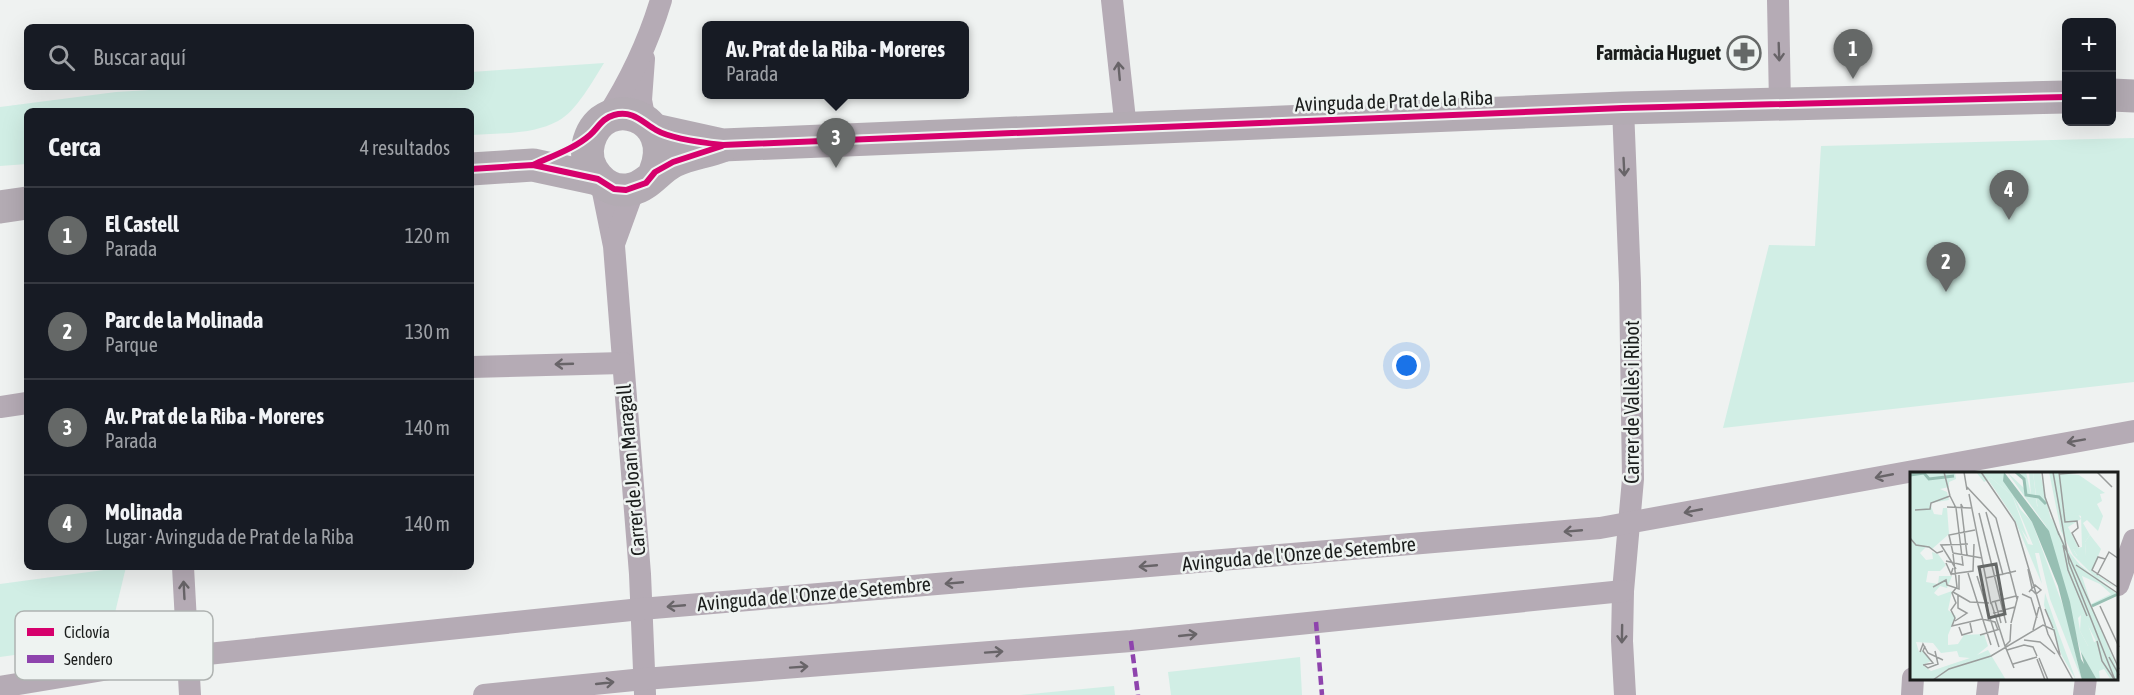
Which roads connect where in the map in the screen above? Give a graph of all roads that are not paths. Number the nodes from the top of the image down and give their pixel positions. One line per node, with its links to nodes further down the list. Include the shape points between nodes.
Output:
1 (661, 0): 4 (street)
2 (1112, 0): 12 (street, one-way to 2)
3 (1778, 0): 8 (street, one-way to 8)
4 (646, 46): 10 (street, via 642,89); 11 (street, via 623,93)
5 (2116, 96): 6 (main road)
6 (2134, 96)
7 (2062, 97): 8 (main road, Avinguda de Prat de la Riba)
8 (1780, 104): 9 (main road, Avinguda de Prat de la Riba)
9 (1623, 108): 12 (main road, Avinguda de Prat de la Riba); 29 (street, Carrer de Vallès i Ribot, one-way to 29, via 1630,283)
10 (650, 125): 11 (main road, via 626,114); 13 (main road); 17 (main road, via 661,153)
11 (599, 126): 14 (main road); 16 (main road, via 586,152)
12 (1126, 129): 13 (main road, Avinguda de Prat de la Riba)
13 (723, 146): 17 (main road, via 673,162)
14 (533, 165): 15 (main road); 16 (main road)
15 (474, 168)
16 (599, 180): 17 (main road, via 614,189); 20 (street, Carrer de Joan Maragall)
17 (645, 181): 20 (street, Carrer de Joan Maragall)
18 (24, 203): 19 (main road)
19 (0, 207)
20 (614, 246): 21 (street, Carrer de Joan Maragall)
21 (623, 363): 22 (street, one-way to 22); 34 (street, Carrer de Joan Maragall)
22 (474, 367)
23 (24, 403): 24 (street)
24 (0, 407)
25 (2134, 431): 26 (street, Avinguda de l'Onze de Setembre, one-way to 26)
26 (2009, 463): 27 (street, Avinguda de l'Onze de Setembre)
27 (1932, 470)
28 (1910, 474): 29 (street, Avinguda de l'Onze de Setembre, one-way to 29)
29 (1631, 523): 33 (street, Carrer de Vallès i Ribot); 34 (street, Avinguda de l'Onze de Setembre, one-way to 34)
30 (2134, 540): 32 (street)
31 (183, 570): 35 (street, one-way to 31)
32 (2119, 582)
33 (1623, 591): 43 (street, one-way to 33); 46 (street, Carrer de Vallès i Ribot, one-way to 46)
34 (641, 609): 36 (street, Avinguda de l'Onze de Setembre); 43 (street, Carrer de Joan Maragall)
35 (185, 611)
36 (213, 653)
37 (42, 680): 42 (street, Avinguda de l'Onze de Setembre)
38 (189, 680): 44 (street)
39 (1913, 680): 47 (street)
40 (1989, 680): 48 (street)
41 (2086, 680): 49 (street)
42 (0, 687)
43 (645, 687): 45 (street, one-way to 43)
44 (190, 695)
45 (484, 695)
46 (1625, 695)
47 (1912, 695)
48 (1987, 695)
49 (2084, 695)

